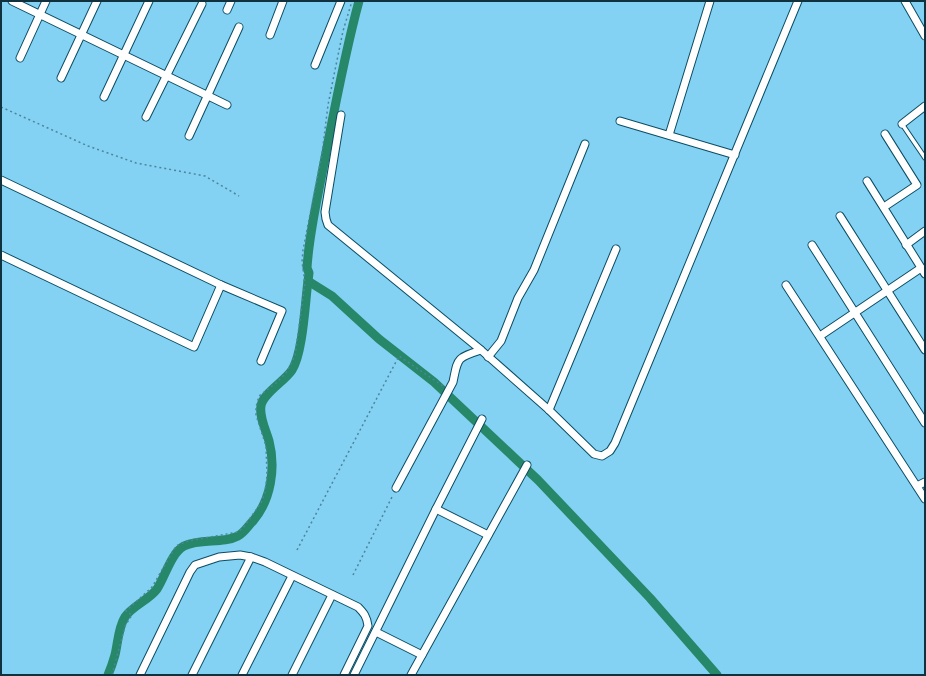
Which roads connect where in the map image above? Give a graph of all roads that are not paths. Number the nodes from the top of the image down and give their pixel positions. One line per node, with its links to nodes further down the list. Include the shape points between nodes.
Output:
1 (12, 1): 13 (street)
2 (46, 1): 13 (street)
3 (97, 1): 15 (street)
4 (149, 1): 18 (street)
5 (231, 1): 12 (street)
6 (283, 1): 16 (street)
7 (341, 1): 20 (street)
8 (710, 1): 32 (street)
9 (798, 1): 35 (street)
10 (904, 1): 17 (street)
11 (202, 4): 21 (street)
12 (227, 10)
13 (40, 14): 15 (street); 19 (street)
14 (239, 27): 23 (street)
15 (82, 34): 18 (street); 22 (street)
16 (270, 35)
17 (925, 36)
18 (125, 55): 21 (street); 24 (street)
19 (20, 58)
20 (315, 66)
21 (166, 75): 23 (street); 28 (street)
22 (61, 78)
23 (208, 95): 25 (street); 33 (street)
24 (104, 97)
25 (227, 104)
26 (925, 106): 30 (street)
27 (341, 115): 52 (street, via 326,212 328,225)
28 (146, 117)
29 (620, 121): 32 (street)
30 (902, 124): 36 (lane)
31 (885, 134): 39 (street, via 917,185)
32 (669, 135): 35 (street)
33 (188, 136)
34 (585, 144): 54 (street, via 534,270 520,294 501,341)
35 (735, 155): 56 (street, via 610,451 602,456 594,454)
36 (925, 158)
37 (1, 180): 47 (street)
38 (867, 181): 39 (street)
39 (884, 207): 43 (street)
40 (840, 216): 49 (street)
41 (925, 231): 43 (street)
42 (812, 245): 50 (street)
43 (906, 245): 46 (street)
44 (616, 249): 56 (street)
45 (1, 255): 47 (street, via 194,347)
46 (923, 271): 49 (street)
47 (221, 285): 55 (street, via 282,311)
48 (786, 285): 51 (street)
49 (887, 291): 50 (street); 53 (street)
50 (856, 313): 51 (street); 58 (street)
51 (820, 336): 61 (street)
52 (481, 350): 54 (street); 62 (street, via 462,357 456,365 453,382)
53 (925, 350)
54 (488, 357): 56 (street)
55 (261, 361)
56 (549, 410)
57 (482, 419): 64 (street)
58 (925, 424)
59 (527, 465): 65 (street)
60 (925, 482): 61 (street)
61 (917, 486): 63 (street)
62 (396, 488)
63 (925, 499)
64 (436, 509): 65 (street); 69 (street)
65 (488, 535): 70 (street)
66 (251, 557): 67 (street); 71 (street, via 219,557 195,565); 72 (street)
67 (292, 576): 68 (street); 73 (street)
68 (332, 594): 74 (street); 75 (street, via 358,607 367,619 368,626)
69 (376, 632): 70 (street); 76 (street)
70 (422, 655): 77 (street)
71 (140, 675)
72 (192, 675)
73 (242, 675)
74 (292, 675)
75 (344, 675)
76 (354, 675)
77 (411, 675)

